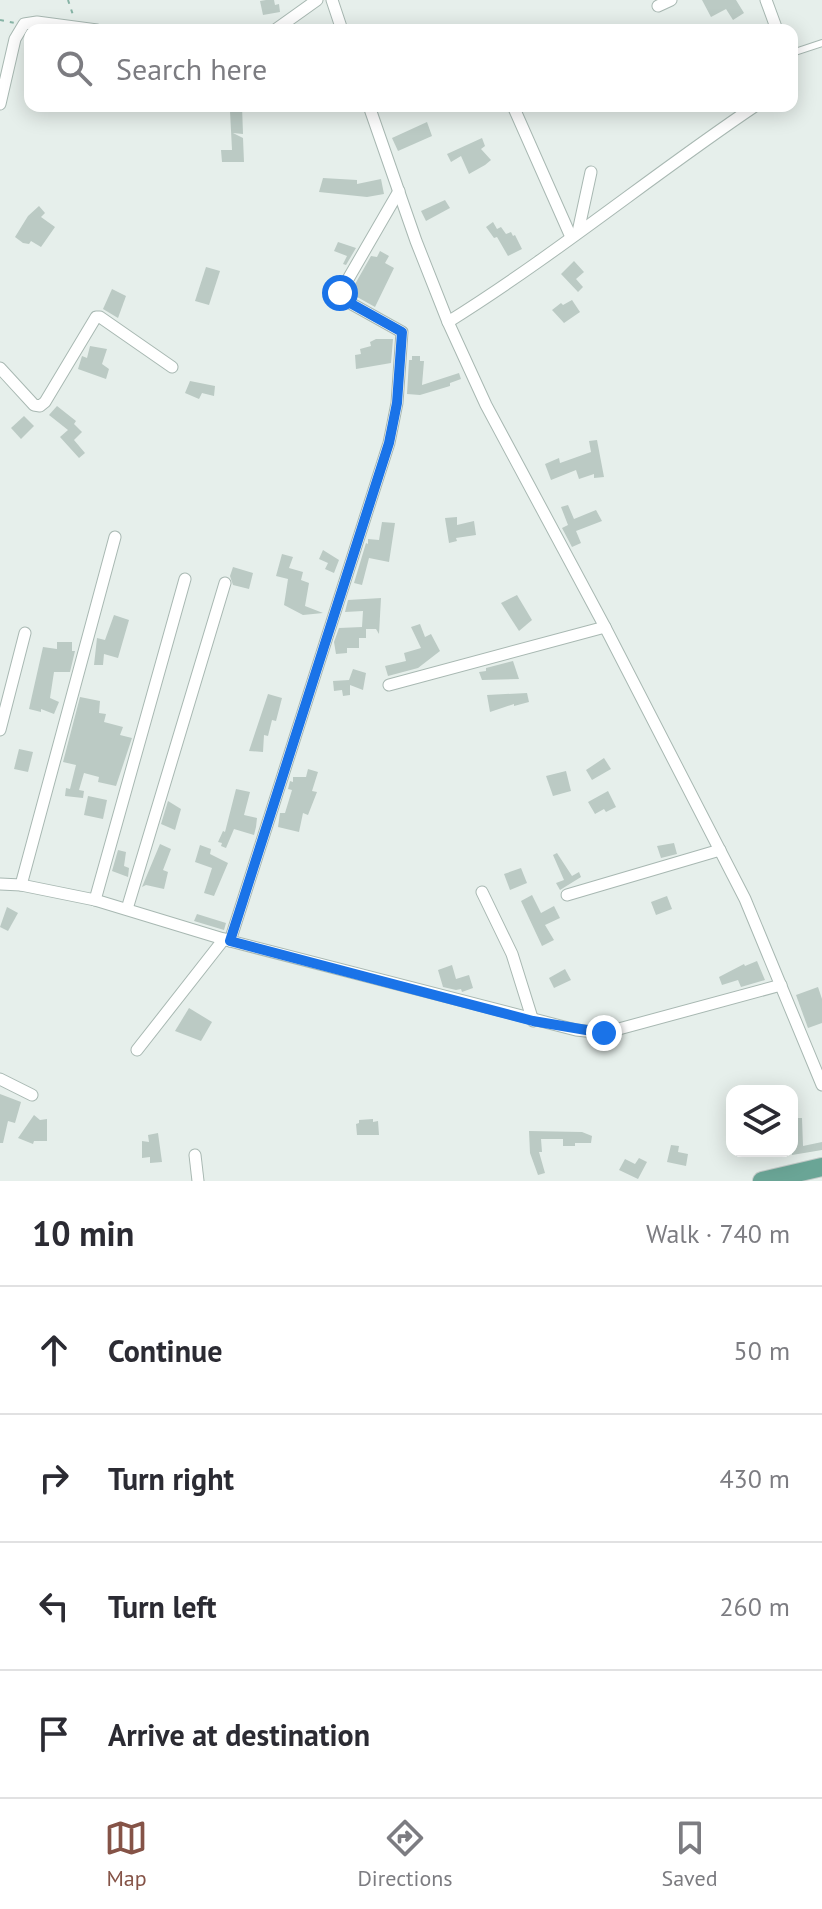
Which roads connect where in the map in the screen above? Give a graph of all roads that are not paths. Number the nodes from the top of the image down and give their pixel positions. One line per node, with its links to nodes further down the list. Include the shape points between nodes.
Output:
1 (317, 0): 9 (street)
2 (332, 0): 10 (street)
3 (671, 0): 5 (street)
4 (766, 0): 11 (street)
5 (658, 6)
6 (24, 24): 8 (street)
7 (24, 24): 14 (street, via 15,39)
8 (53, 24)
9 (283, 24)
10 (340, 24)
11 (775, 24)
12 (822, 43): 13 (lane)
13 (798, 51)
14 (0, 104)
15 (371, 112): 19 (street)
16 (516, 112): 20 (street)
17 (747, 112): 20 (street)
18 (591, 172): 20 (street)
19 (399, 191): 21 (street); 38 (street, via 340,293 402,332 389,443)
20 (574, 234): 21 (street)
21 (448, 322): 27 (street, via 486,405)
22 (172, 367): 23 (street, via 96,317 40,406)
23 (0, 368)
24 (115, 537): 33 (street)
25 (185, 579): 36 (street)
26 (225, 583): 37 (street)
27 (605, 627): 29 (street); 31 (street)
28 (25, 633): 30 (street)
29 (389, 685)
30 (0, 730)
31 (720, 850): 35 (street); 39 (street)
32 (0, 884): 33 (street)
33 (21, 885): 36 (street)
34 (482, 892): 40 (street, via 512,954)
35 (567, 895)
36 (95, 900): 37 (street)
37 (127, 909): 38 (street)
38 (227, 940): 40 (street); 41 (street)
39 (781, 985): 40 (street, via 604,1033); 42 (street)
40 (533, 1021)
41 (137, 1050)
42 (818, 1064): 44 (street)
43 (0, 1079): 45 (street)
44 (822, 1085)
45 (32, 1095)
46 (195, 1155): 48 (street)
47 (822, 1167): 49 (main road)
48 (198, 1181)
49 (762, 1181)

